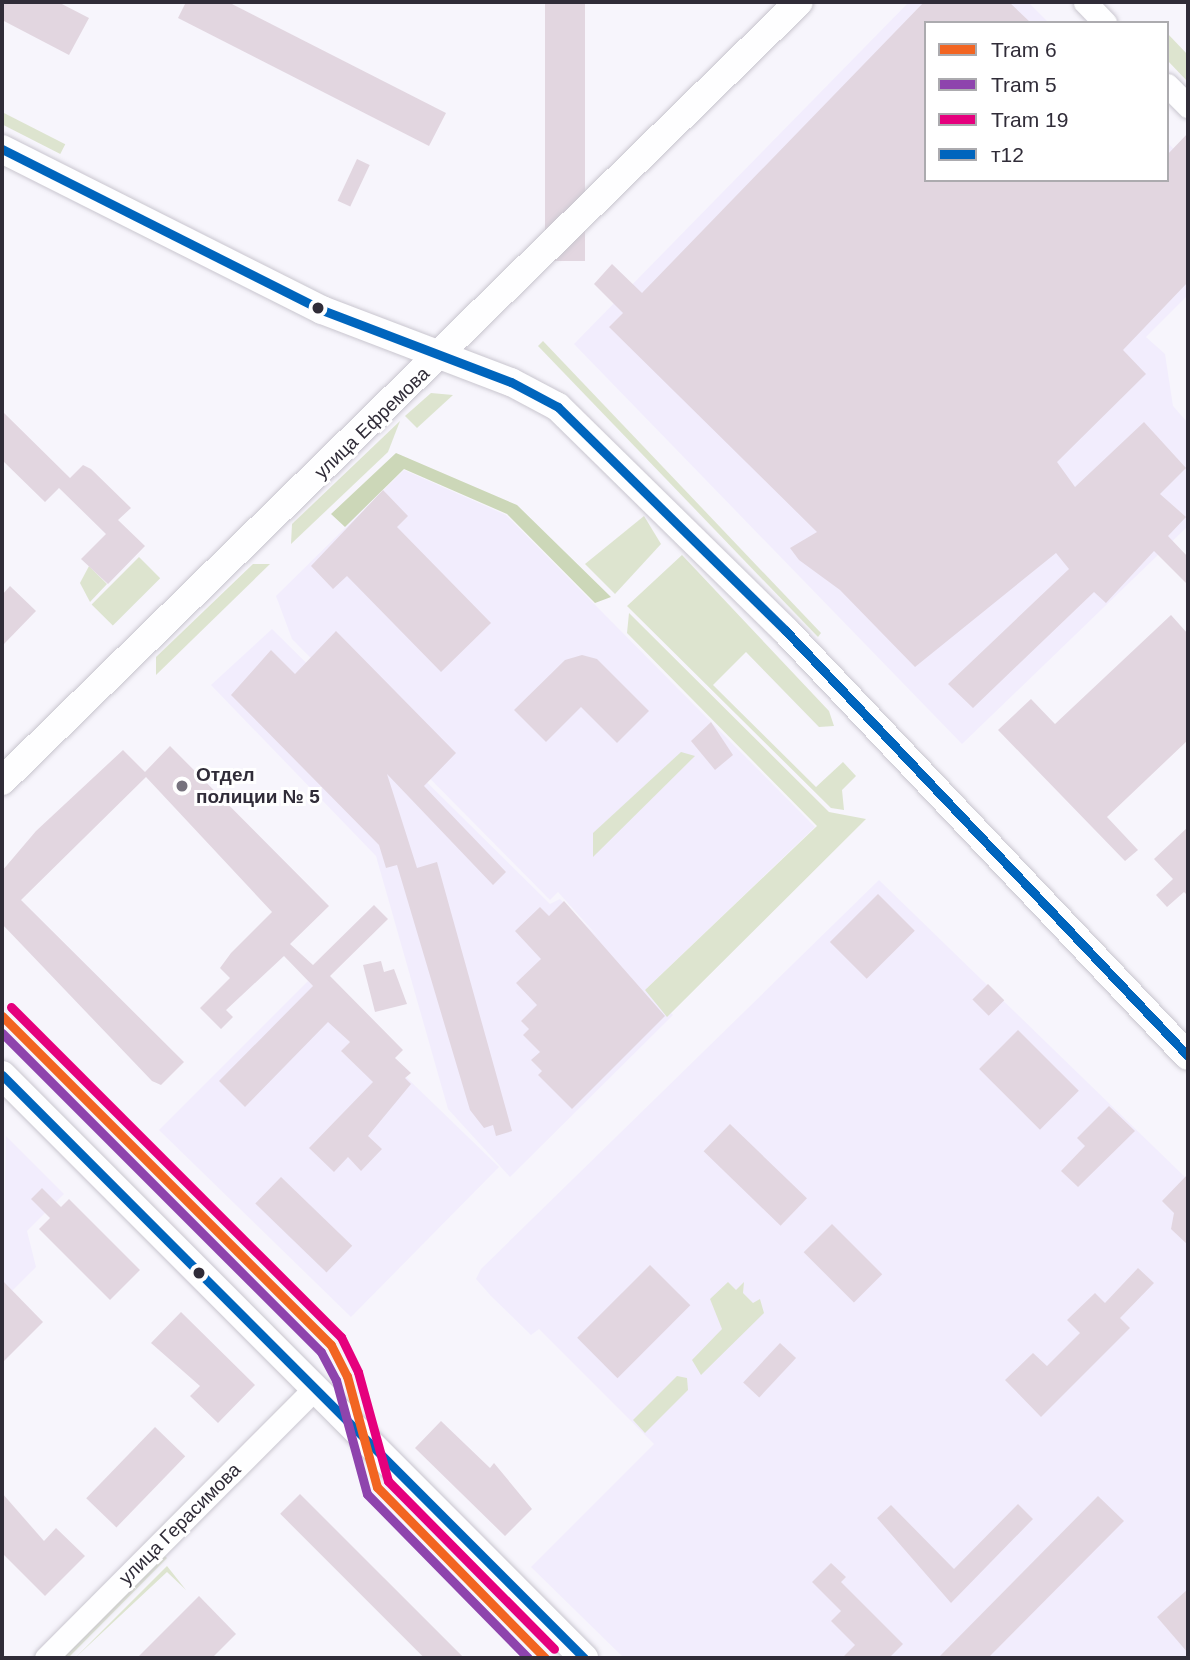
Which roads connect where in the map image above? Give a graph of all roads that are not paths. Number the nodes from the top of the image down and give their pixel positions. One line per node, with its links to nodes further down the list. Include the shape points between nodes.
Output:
1 (799, 2): 7 (street, улица Ефремова)
2 (1085, 2): 3 (street)
3 (1103, 21)
4 (1169, 87): 5 (street)
5 (1188, 106)
6 (2, 149): 7 (street, via 285,293)
7 (441, 356): 8 (street, улица Ефремова); 9 (street, via 511,382 558,407 601,445)
8 (2, 782)
9 (1188, 1056)
10 (2, 1075): 11 (street)
11 (314, 1390): 12 (street, улица Герасимова); 13 (street)
12 (46, 1658)
13 (584, 1658)

